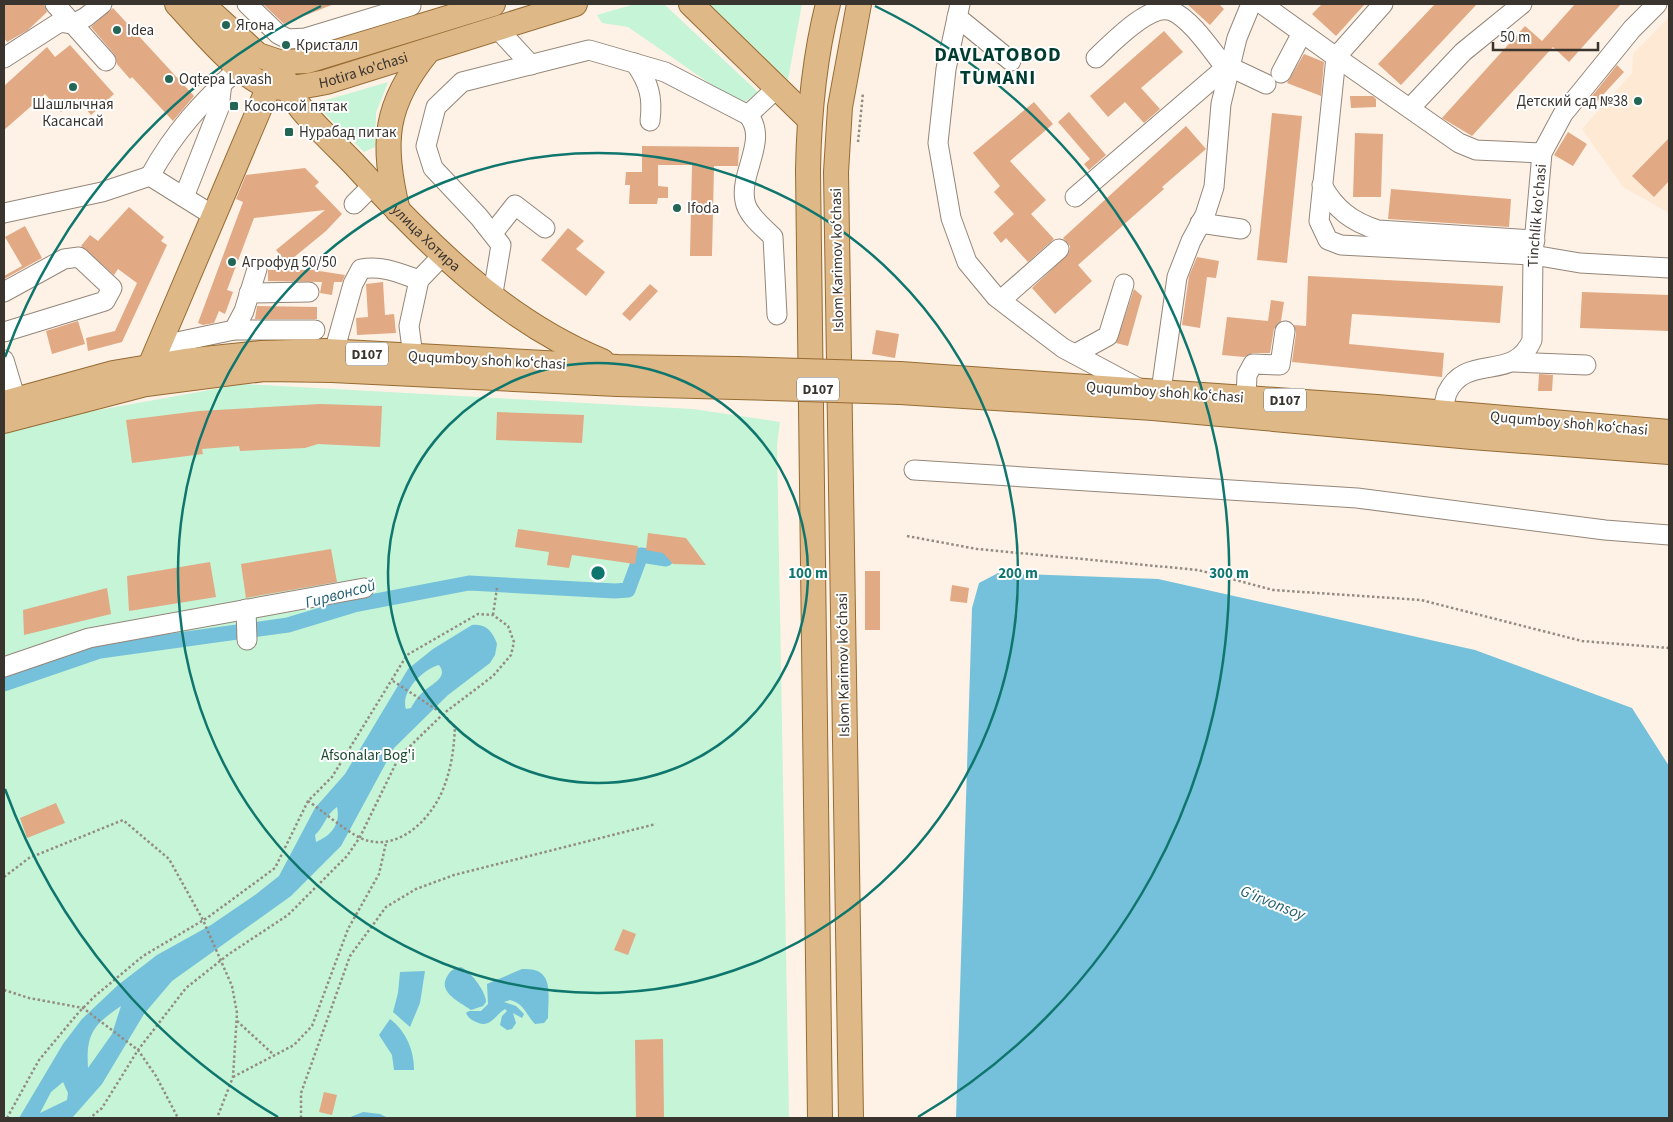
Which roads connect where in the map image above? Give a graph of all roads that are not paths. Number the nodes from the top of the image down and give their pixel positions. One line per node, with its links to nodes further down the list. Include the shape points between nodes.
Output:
1 (55, 4): 18 (street)
2 (102, 4): 18 (street)
3 (177, 4): 32 (main road)
4 (202, 4): 27 (main road, Hotira ko'chasi, via 258,55)
5 (247, 4): 17 (street, via 288,40)
6 (492, 4): 17 (main road, Hotira ko'chasi)
7 (575, 4): 19 (main road, Hotira ko'chasi)
8 (691, 4): 35 (main road)
9 (828, 4): 38 (main road, Islom Karimov koʻchasi, via 815,63)
10 (859, 4): 93 (main road, Islom Karimov koʻchasi, via 840,101 836,172)
11 (1251, 4): 30 (street)
12 (1262, 4): 20 (street)
13 (1383, 4): 22 (street)
14 (1522, 4): 36 (street, via 1463,52)
15 (1657, 4): 40 (street, Tinchlik ko'chasi, via 1632,29 1563,114)
16 (958, 10): 26 (street); 65 (street, via 946,69 938,143 951,218 967,262)
17 (413, 12): 27 (main road, Hotira ko'chasi, via 307,61)
18 (73, 24): 23 (street, via 60,22); 25 (street)
19 (497, 28): 21 (main road, Hotira ko'chasi); 29 (street)
20 (1302, 33): 22 (street); 31 (street)
21 (429, 50): 34 (main road, Hotira ko'chasi, via 326,82); 47 (main road, via 402,85 390,123 388,162)
22 (1336, 57): 36 (street); 43 (street)
23 (4, 58)
24 (1096, 58): 30 (street, via 1155,10 1171,10 1185,20)
25 (106, 61)
26 (1012, 61)
27 (279, 62): 34 (main road)
28 (635, 63): 29 (street, via 589,50); 37 (street, via 665,72); 39 (street, via 648,82 652,108)
29 (531, 65): 53 (street, via 462,82 436,107 426,146 433,168)
30 (1229, 66): 33 (street); 45 (street); 50 (street, via 1221,104 1214,187)
31 (1282, 73)
32 (230, 76): 34 (main road); 41 (street, via 188,118 167,145); 44 (street)
33 (1266, 84)
34 (279, 87): 42 (main road, улица Хотира); 49 (main road)
35 (777, 88): 37 (street); 38 (main road)
36 (1410, 107): 40 (street, via 1459,143 1476,150)
37 (748, 115): 66 (street, via 757,132 744,201 751,214 773,237)
38 (809, 119): 92 (main road, Islom Karimov koʻchasi)
39 (650, 121)
40 (1542, 153): 54 (street, Tinchlik ko'chasi)
41 (150, 176): 44 (street); 48 (street, via 102,192)
42 (373, 185): 46 (street); 47 (main road, улица Хотира)
43 (1322, 185): 54 (street, via 1329,198 1361,225 1378,230); 54 (street, via 1322,231 1328,240 1341,245)
44 (184, 197): 49 (street)
45 (1075, 197)
46 (354, 204)
47 (398, 212): 56 (main road, улица Хотира)
48 (4, 213)
49 (214, 216): 76 (main road)
50 (1200, 223): 52 (street); 81 (street, via 1177,277)
51 (545, 228): 53 (street, via 516,205)
52 (1241, 228)
53 (493, 233): 64 (street, via 502,245)
54 (1534, 248): 57 (street, via 1580,264); 75 (street, Tinchlik ko'chasi, via 1532,340 1527,351)
55 (1059, 249): 65 (street)
56 (444, 254): 59 (street); 64 (main road, улица Хотира)
57 (1669, 268)
58 (257, 269): 63 (street)
59 (419, 280): 71 (street, via 373,266 361,269 353,284); 73 (street, via 409,326)
60 (1124, 284): 72 (street, via 1108,336)
61 (4, 292): 70 (street, via 64,259 79,257 112,288 105,301)
62 (309, 292): 63 (street)
63 (249, 293): 67 (street)
64 (492, 298): 78 (main road, улица Хотира, via 554,339)
65 (1000, 300): 72 (street, via 1062,348)
66 (777, 315)
67 (234, 330): 68 (street); 76 (street)
68 (316, 330)
69 (1285, 331): 82 (street, via 1280,365 1254,364 1247,375)
70 (4, 332)
71 (334, 352): 73 (main road, Ququmboy shoh koʻchasi / D107); 76 (main road, Ququmboy shoh koʻchasi / D107, via 261,353)
72 (1075, 354): 81 (street)
73 (413, 356): 78 (main road, Ququmboy shoh koʻchasi / D107)
74 (4, 360): 83 (street)
75 (1514, 362): 77 (street); 84 (street, via 1464,372 1447,393)
76 (151, 365): 79 (main road, Ququmboy shoh koʻchasi / D107, via 332,370 607,384); 83 (main road, Ququmboy shoh koʻchasi / D107); 85 (main road, Ququmboy shoh koʻchasi / D107)
77 (1586, 365)
78 (618, 367): 79 (main road, Ququmboy shoh koʻchasi / D107)
79 (736, 378): 80 (main road, D107, bridge)
80 (900, 383): 81 (main road, Ququmboy shoh koʻchasi / D107); 87 (main road, Ququmboy shoh koʻchasi / D107, via 1472,437)
81 (1152, 391): 82 (main road, Ququmboy shoh koʻchasi / D107)
82 (1246, 398): 84 (main road, Ququmboy shoh koʻchasi / D107)
83 (10, 401)
84 (1442, 412): 86 (main road, Ququmboy shoh koʻchasi / D107)
85 (4, 420)
86 (1669, 432)
87 (1669, 452)
88 (914, 470): 89 (street, via 1358,498 1605,530)
89 (1669, 535)
90 (364, 588): 91 (street, via 247,624 89,638)
91 (4, 667)
92 (820, 1118)
93 (850, 1118)

